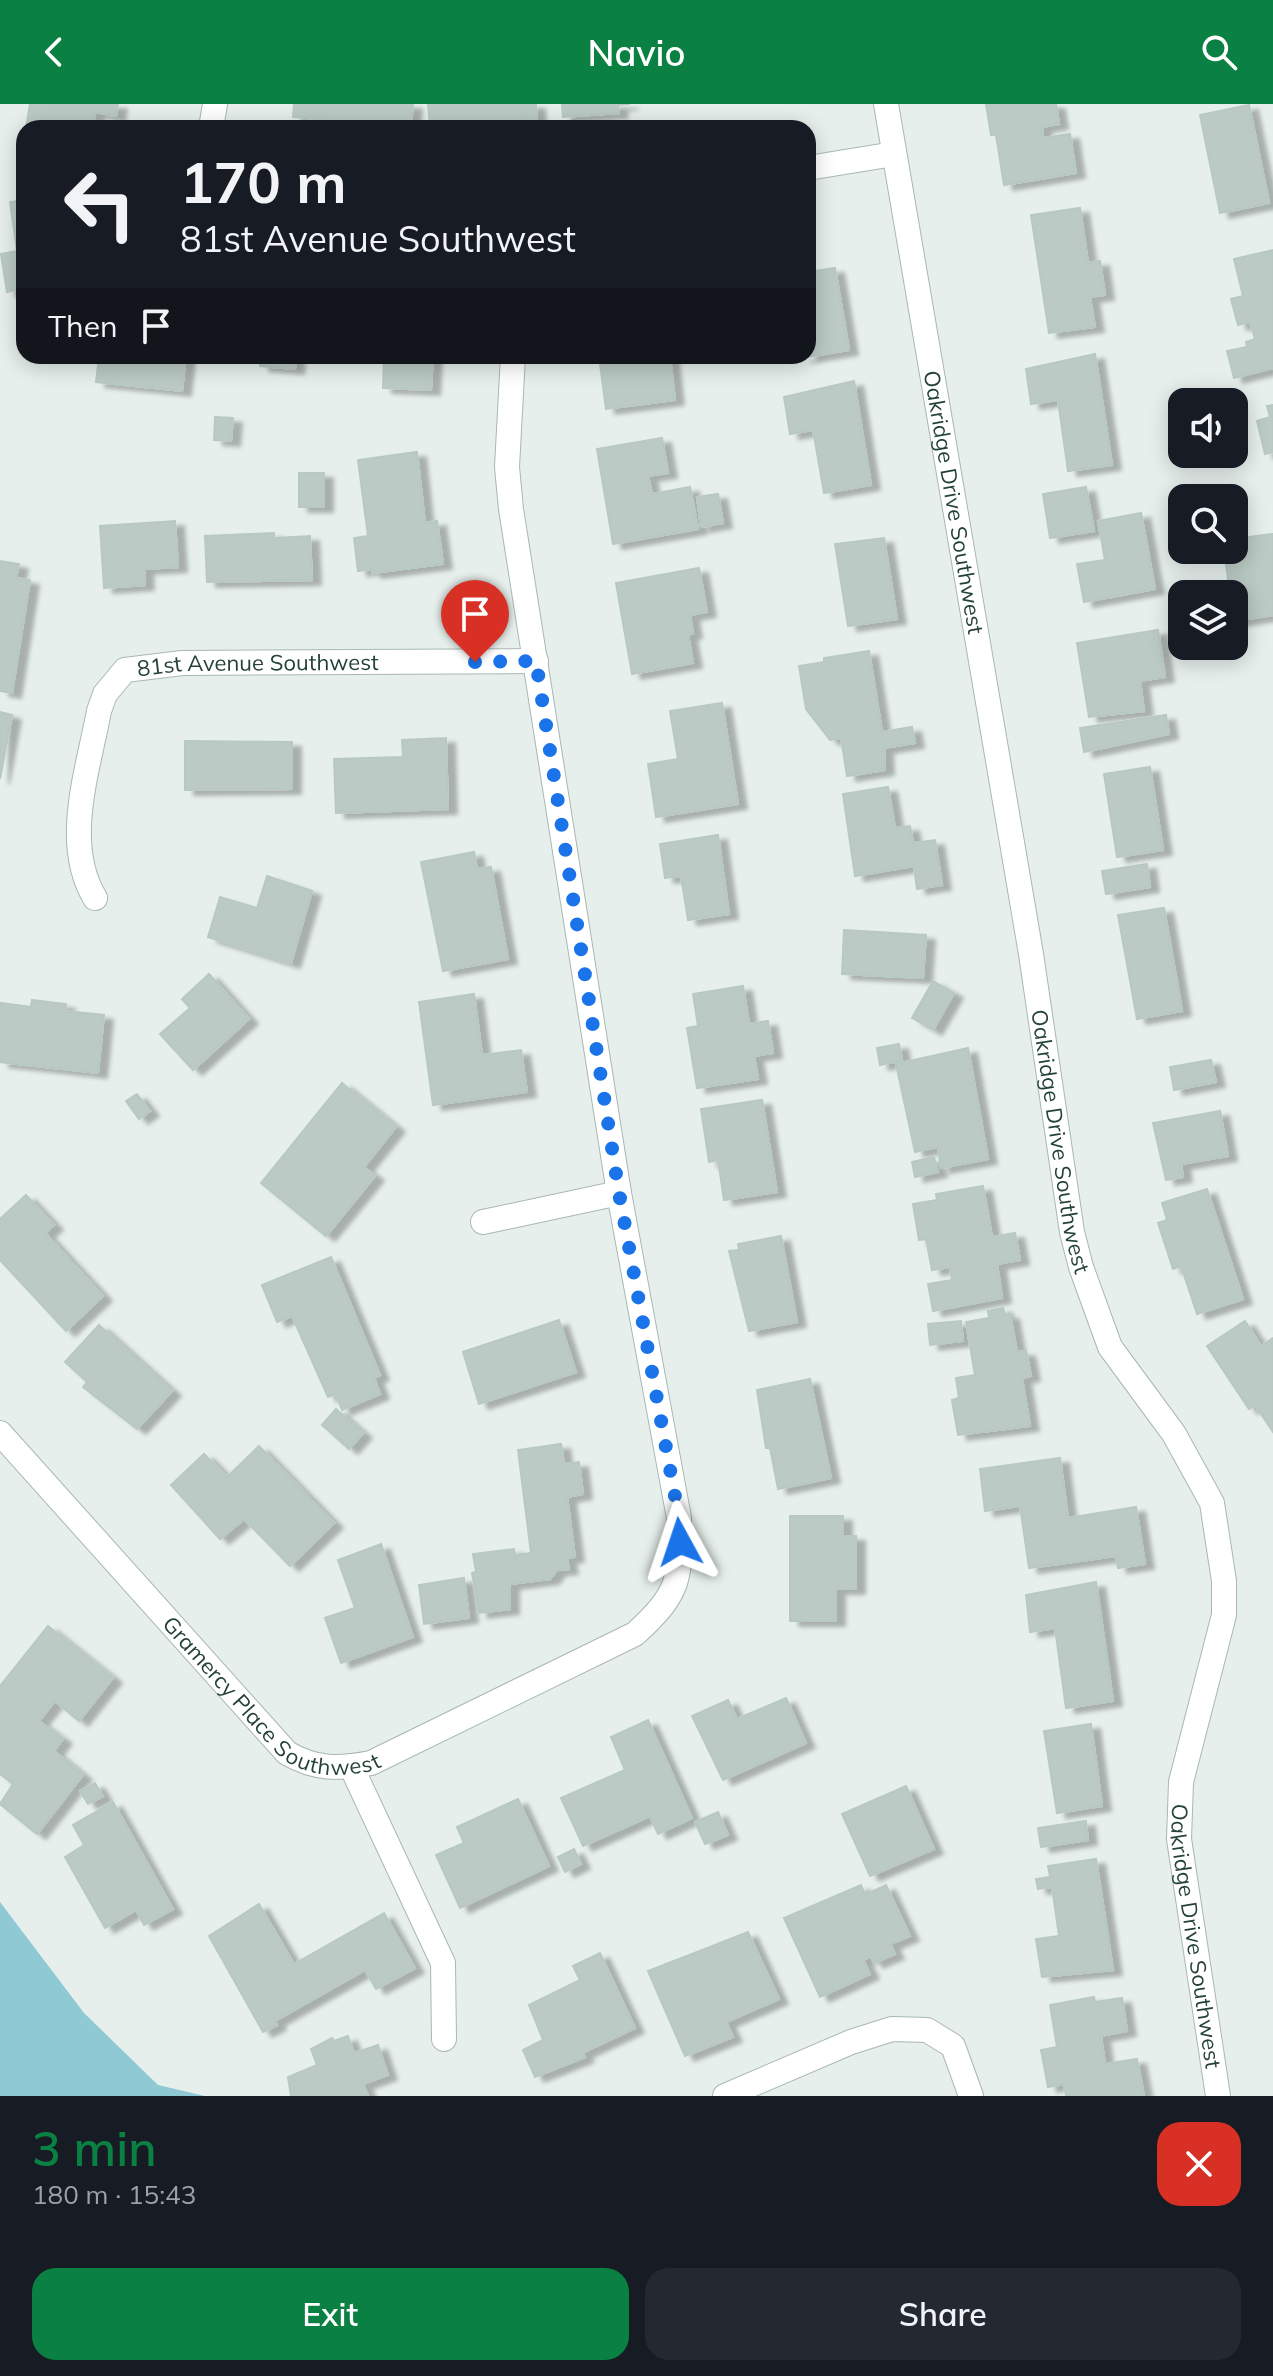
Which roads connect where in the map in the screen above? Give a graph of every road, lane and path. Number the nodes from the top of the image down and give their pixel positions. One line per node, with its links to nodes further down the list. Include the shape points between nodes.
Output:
1 (886, 104): 2 (street, Oakridge Drive Southwest)
2 (894, 154): 3 (street); 14 (street, Oakridge Drive Southwest, via 1031,954 1072,1232 1110,1347 1174,1434 1212,1503 1224,1615 1181,1782 1179,1839)
3 (816, 167)
4 (513, 364): 5 (street, via 507,467)
5 (536, 661): 6 (street, 81st Avenue Southwest, via 182,663 125,670 105,694 99,711 79,823 77,852 83,879); 7 (street)
6 (95, 898)
7 (619, 1193): 8 (street); 10 (street, Gramercy Place Southwest, via 679,1518 681,1566 676,1588 635,1634 371,1763)
8 (483, 1222)
9 (0, 1433): 10 (street, Gramercy Place Southwest, via 287,1753 317,1766)
10 (351, 1766): 11 (street, via 443,1963)
11 (444, 2039)
12 (725, 2096): 13 (street, via 892,2029 927,2030 953,2046)
13 (971, 2096)
14 (1218, 2096)

